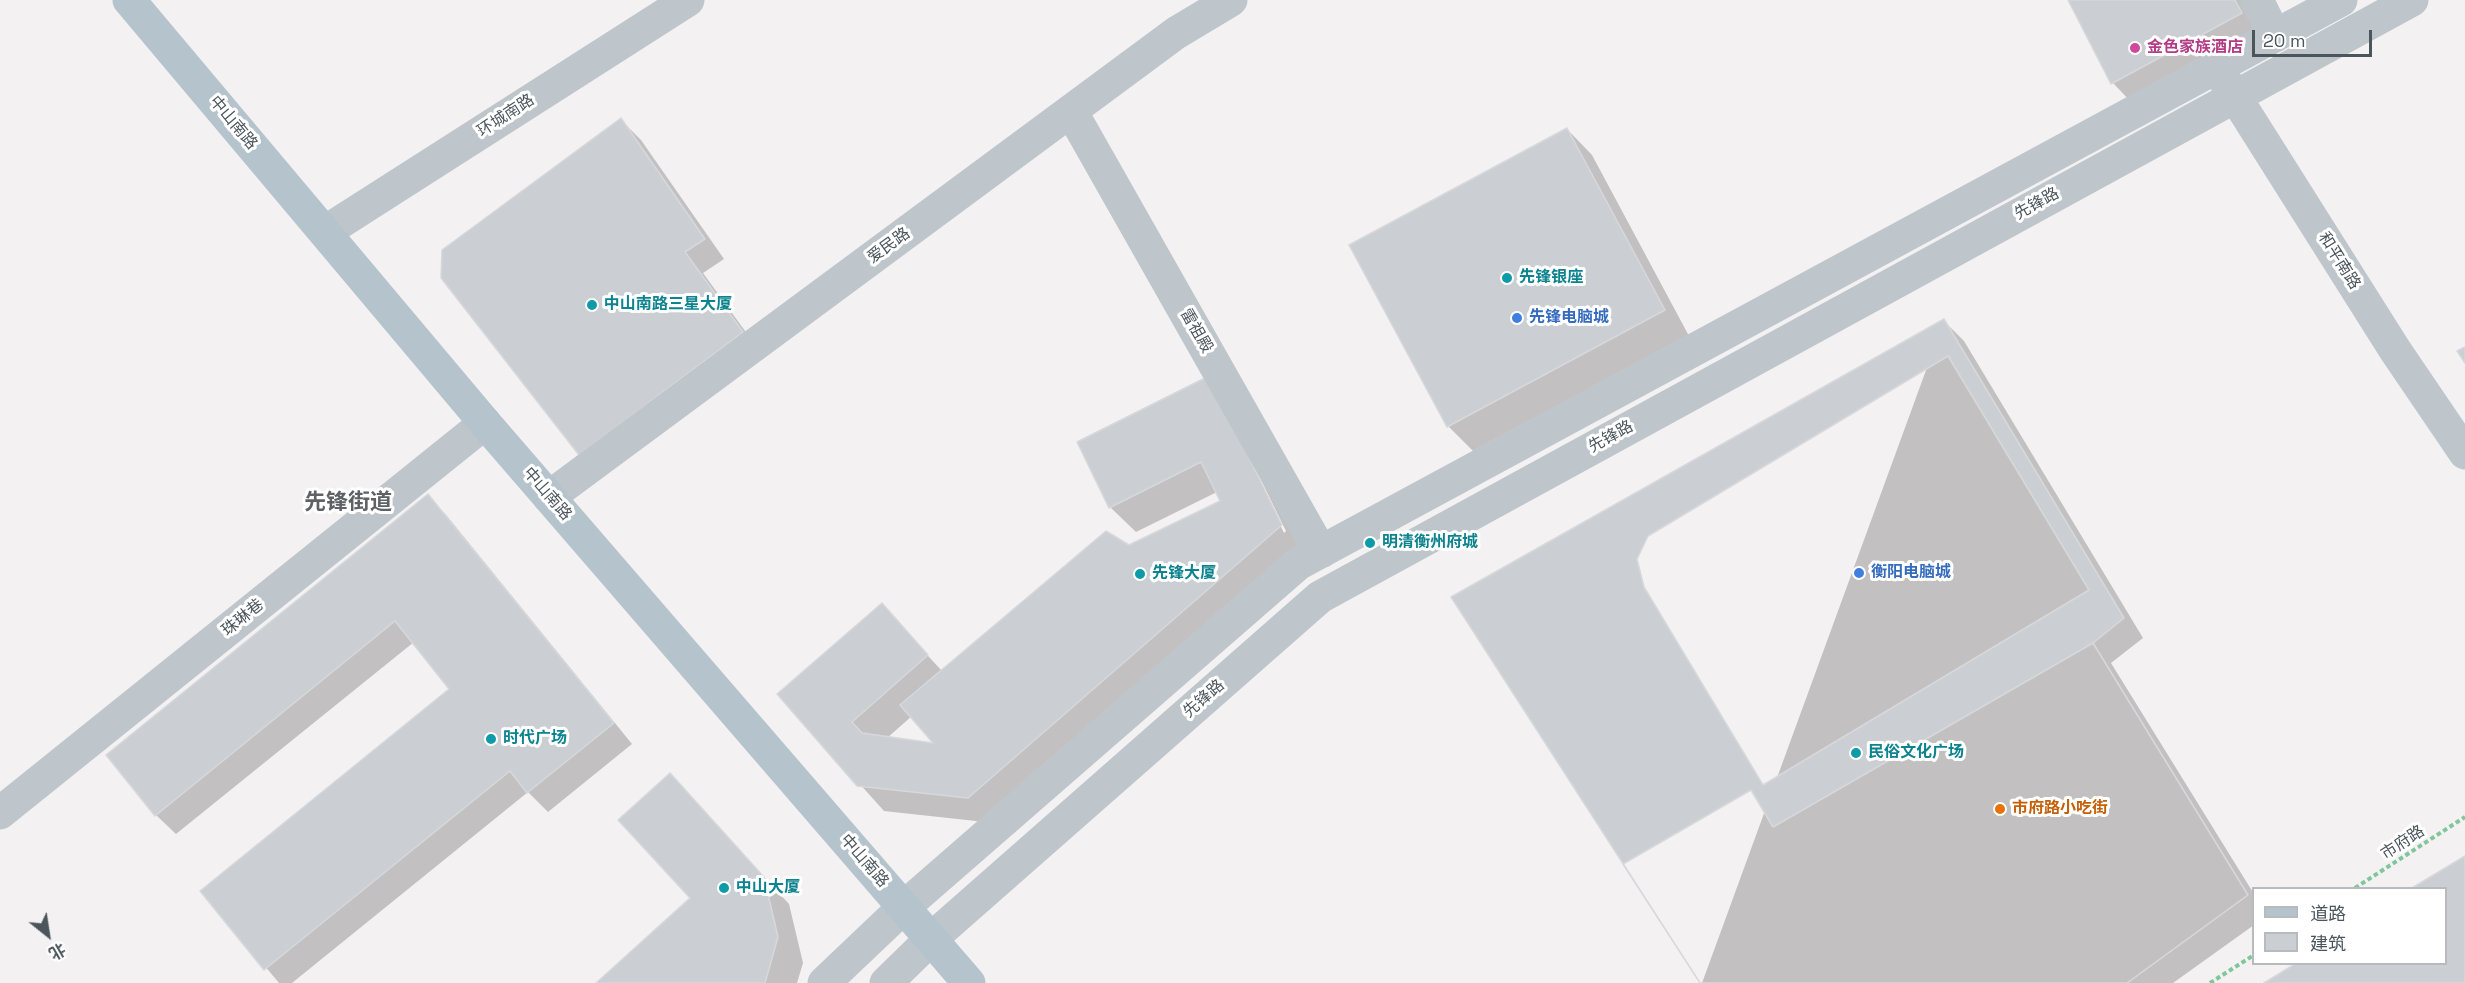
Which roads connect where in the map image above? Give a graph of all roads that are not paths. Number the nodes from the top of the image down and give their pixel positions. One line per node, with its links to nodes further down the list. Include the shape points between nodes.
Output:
1 (129, 0): 11 (main road, 中山南路)
2 (688, 0): 11 (street, 环城南路)
3 (1231, 0): 10 (street, 爱民路, via 1176,33)
4 (2257, 0): 7 (street)
5 (2341, 0): 7 (street)
6 (2412, 0): 9 (street, 先锋路)
7 (2275, 36): 8 (street)
8 (2216, 67): 9 (street, 和平南路); 15 (street)
9 (2235, 97): 13 (street, 和平南路); 18 (street, 先锋路, via 1320,597)
10 (1071, 111): 14 (street, 爱民路); 15 (street, 雷祖殿)
11 (325, 232): 12 (main road, 中山南路)
12 (485, 423): 14 (main road, 中山南路); 16 (street, 珠琳巷)
13 (2465, 453)
14 (549, 497): 17 (main road, 中山南路)
15 (1321, 552): 17 (street, via 1289,572)
16 (0, 813)
17 (904, 907): 18 (main road, 中山南路); 19 (street)
18 (931, 939): 20 (street, 先锋路); 21 (main road, 中山南路)
19 (824, 983)
20 (886, 983)
21 (969, 983)

